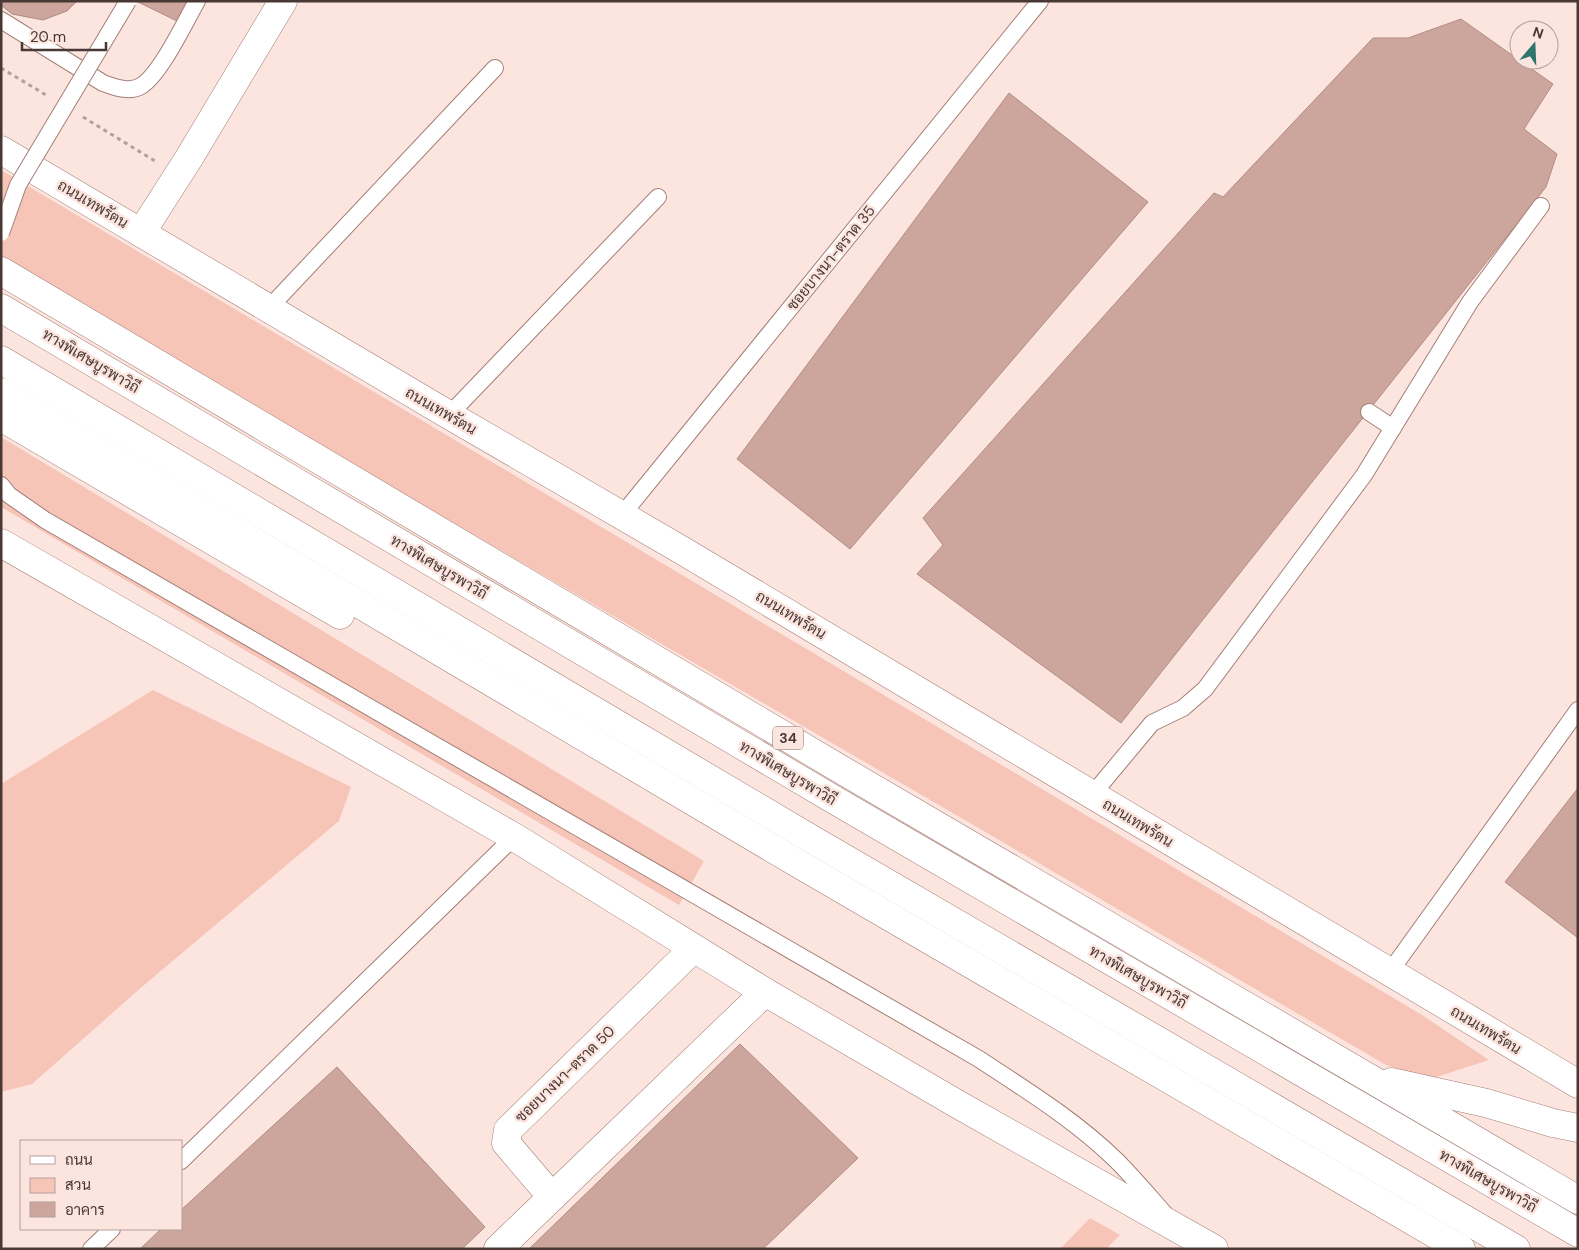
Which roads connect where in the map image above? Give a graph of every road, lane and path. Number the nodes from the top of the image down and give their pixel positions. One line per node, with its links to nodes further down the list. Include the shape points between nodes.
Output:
1 (128, 1): 14 (lane, bridge, via 18,185)
2 (197, 1): 5 (lane, via 155,73 140,87 121,90 103,83)
3 (283, 1): 11 (main road)
4 (1040, 1): 26 (lane, ซอยบางนา-ตราด 35)
5 (1, 20)
6 (1, 68): 8 (path)
7 (495, 68): 18 (lane)
8 (52, 98)
9 (77, 114): 11 (path)
10 (1, 150): 15 (main road, ถนนเทพรัตน)
11 (178, 175): 15 (main road)
12 (658, 197): 22 (lane)
13 (1541, 206): 24 (lane, via 1470,302)
14 (1, 233)
15 (141, 233): 18 (main road, ถนนเทพรัตน)
16 (1, 271): 34 (main road, 34, via 839,768)
17 (1, 308): 42 (main road, ทางพิเศษบูรพาวิถี, via 829,797)
18 (268, 308): 22 (main road, ถนนเทพรัตน)
19 (1, 360): 48 (main road, via 813,840)
20 (1, 392): 47 (main road, via 808,869)
21 (1368, 412): 24 (lane)
22 (449, 416): 26 (main road, ถนนเทพรัตน)
23 (1, 417): 46 (main road)
24 (1393, 428): 29 (lane, via 1364,475 1205,689 1184,708 1152,723)
25 (1, 485): 41 (lane, via 9,495 45,520 978,1059 1081,1129 1116,1160)
26 (622, 515): 29 (main road, ถนนเทพรัตน)
27 (1, 543): 30 (main road)
28 (1578, 710): 32 (lane)
29 (1092, 796): 32 (main road, ถนนเทพรัตน)
30 (514, 837): 31 (main road); 37 (lane)
31 (693, 949): 33 (main road); 38 (main road, ซอยบางนา-ตราด 50, via 508,1130 506,1143)
32 (1389, 972): 35 (main road, ถนนเทพรัตน)
33 (765, 992): 38 (main road); 41 (main road)
34 (1368, 1077): 36 (main road, via 1486,1103); 39 (main road, 34)
35 (1578, 1084)
36 (1578, 1128)
37 (182, 1160)
38 (552, 1197): 44 (main road)
39 (1578, 1200)
40 (111, 1230): 43 (lane)
41 (1180, 1230): 45 (main road)
42 (1578, 1233)
43 (91, 1249)
44 (498, 1249)
45 (1214, 1249)
46 (1428, 1249)
47 (1461, 1249)
48 (1516, 1249)

